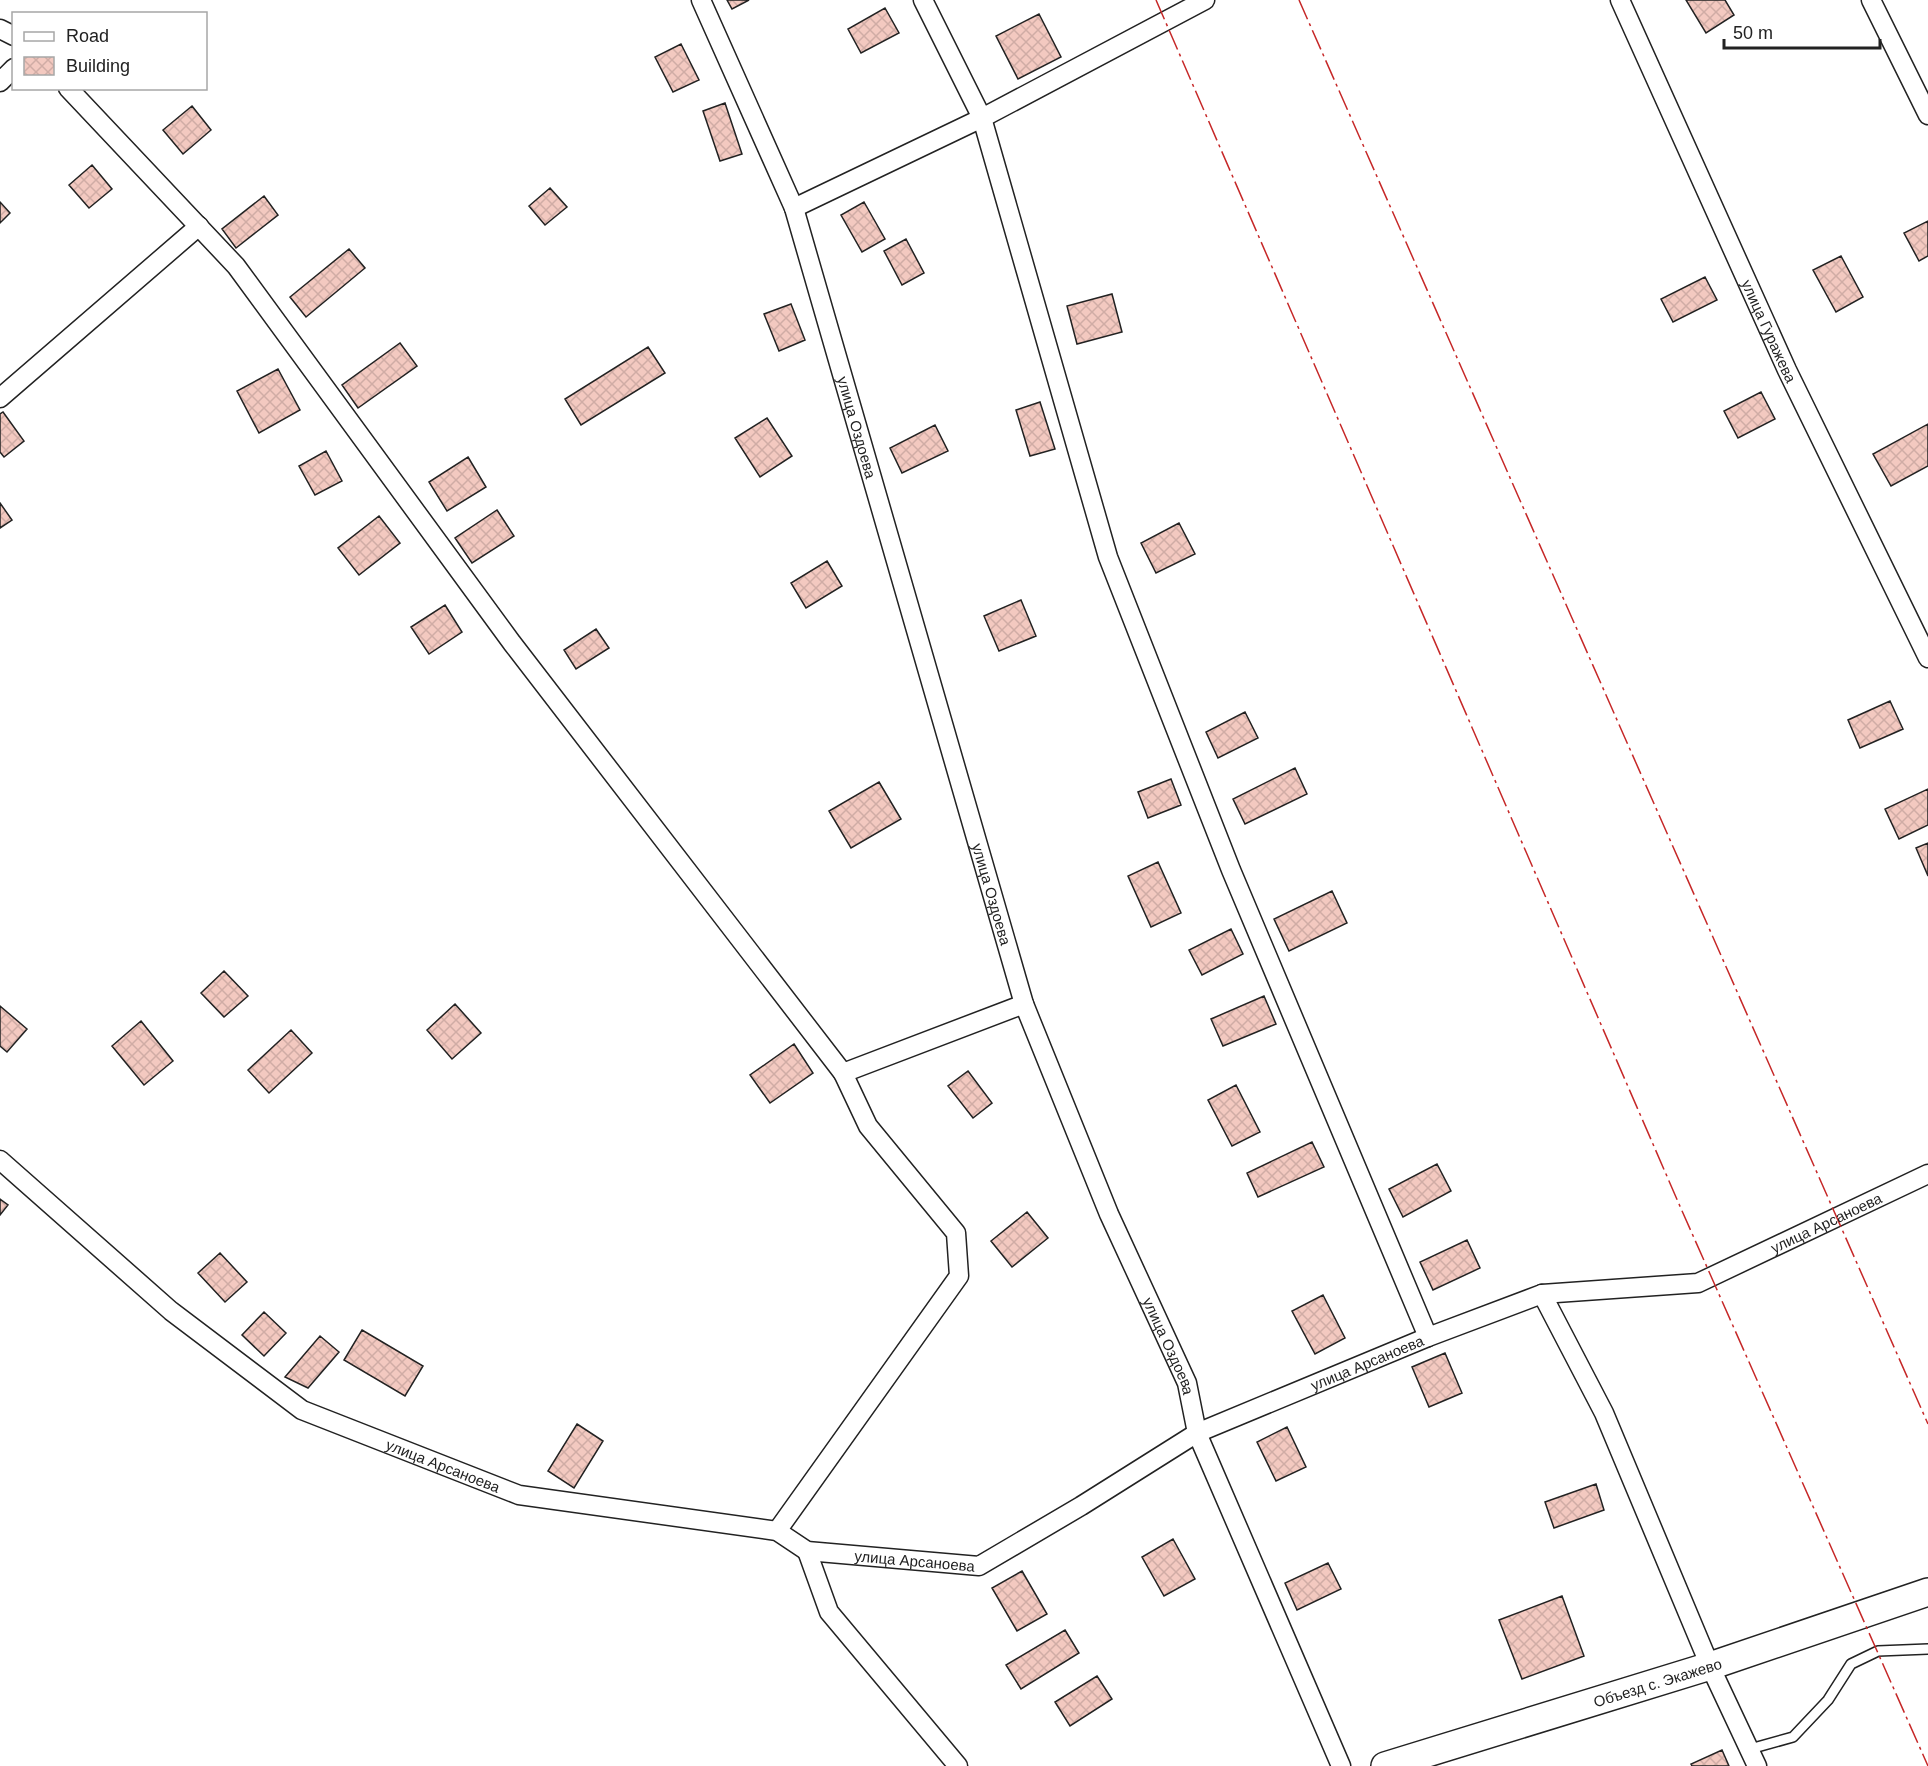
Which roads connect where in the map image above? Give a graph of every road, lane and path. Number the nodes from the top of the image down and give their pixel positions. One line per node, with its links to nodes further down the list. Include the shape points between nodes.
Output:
1 (702, 0): 11 (street, улица Оздоева)
2 (923, 0): 10 (street)
3 (1205, 0): 10 (street)
4 (1620, 0): 14 (street, улица Гуражева, via 1787,370)
5 (1871, 0): 9 (street)
6 (12, 70): 7 (street)
7 (0, 82)
8 (70, 90): 12 (street)
9 (1928, 115)
10 (982, 118): 11 (street); 20 (street, via 1108,557 1231,870)
11 (794, 207): 15 (street, улица Оздоева)
12 (199, 226): 13 (street); 16 (street, via 236,266 512,643)
13 (0, 398)
14 (1928, 657)
15 (1024, 1004): 16 (street); 21 (street, улица Оздоева, via 1109,1214 1187,1383)
16 (843, 1073): 22 (street, via 868,1126 956,1233 959,1276)
17 (0, 1160): 22 (street, улица Арсаноева, via 171,1311 302,1410 519,1495)
18 (1928, 1174): 19 (street, улица Арсаноева, via 1698,1283)
19 (1542, 1294): 20 (street, улица Арсаноева); 26 (street, via 1604,1413)
20 (1428, 1337): 21 (street, улица Арсаноева)
21 (1197, 1432): 23 (street, улица Арсаноева, via 979,1566); 29 (street, улица Оздоева)
22 (777, 1531): 23 (street, улица Арсаноева)
23 (807, 1551): 28 (street, via 829,1612)
24 (1928, 1592): 26 (main road, Объезд с. Экажево)
25 (1928, 1649): 27 (lane, via 1878,1651 1851,1664 1828,1700 1793,1737)
26 (1710, 1666): 27 (street); 30 (main road, Объезд с. Экажево)
27 (1754, 1758)
28 (958, 1766)
29 (1341, 1766)
30 (1385, 1766)

